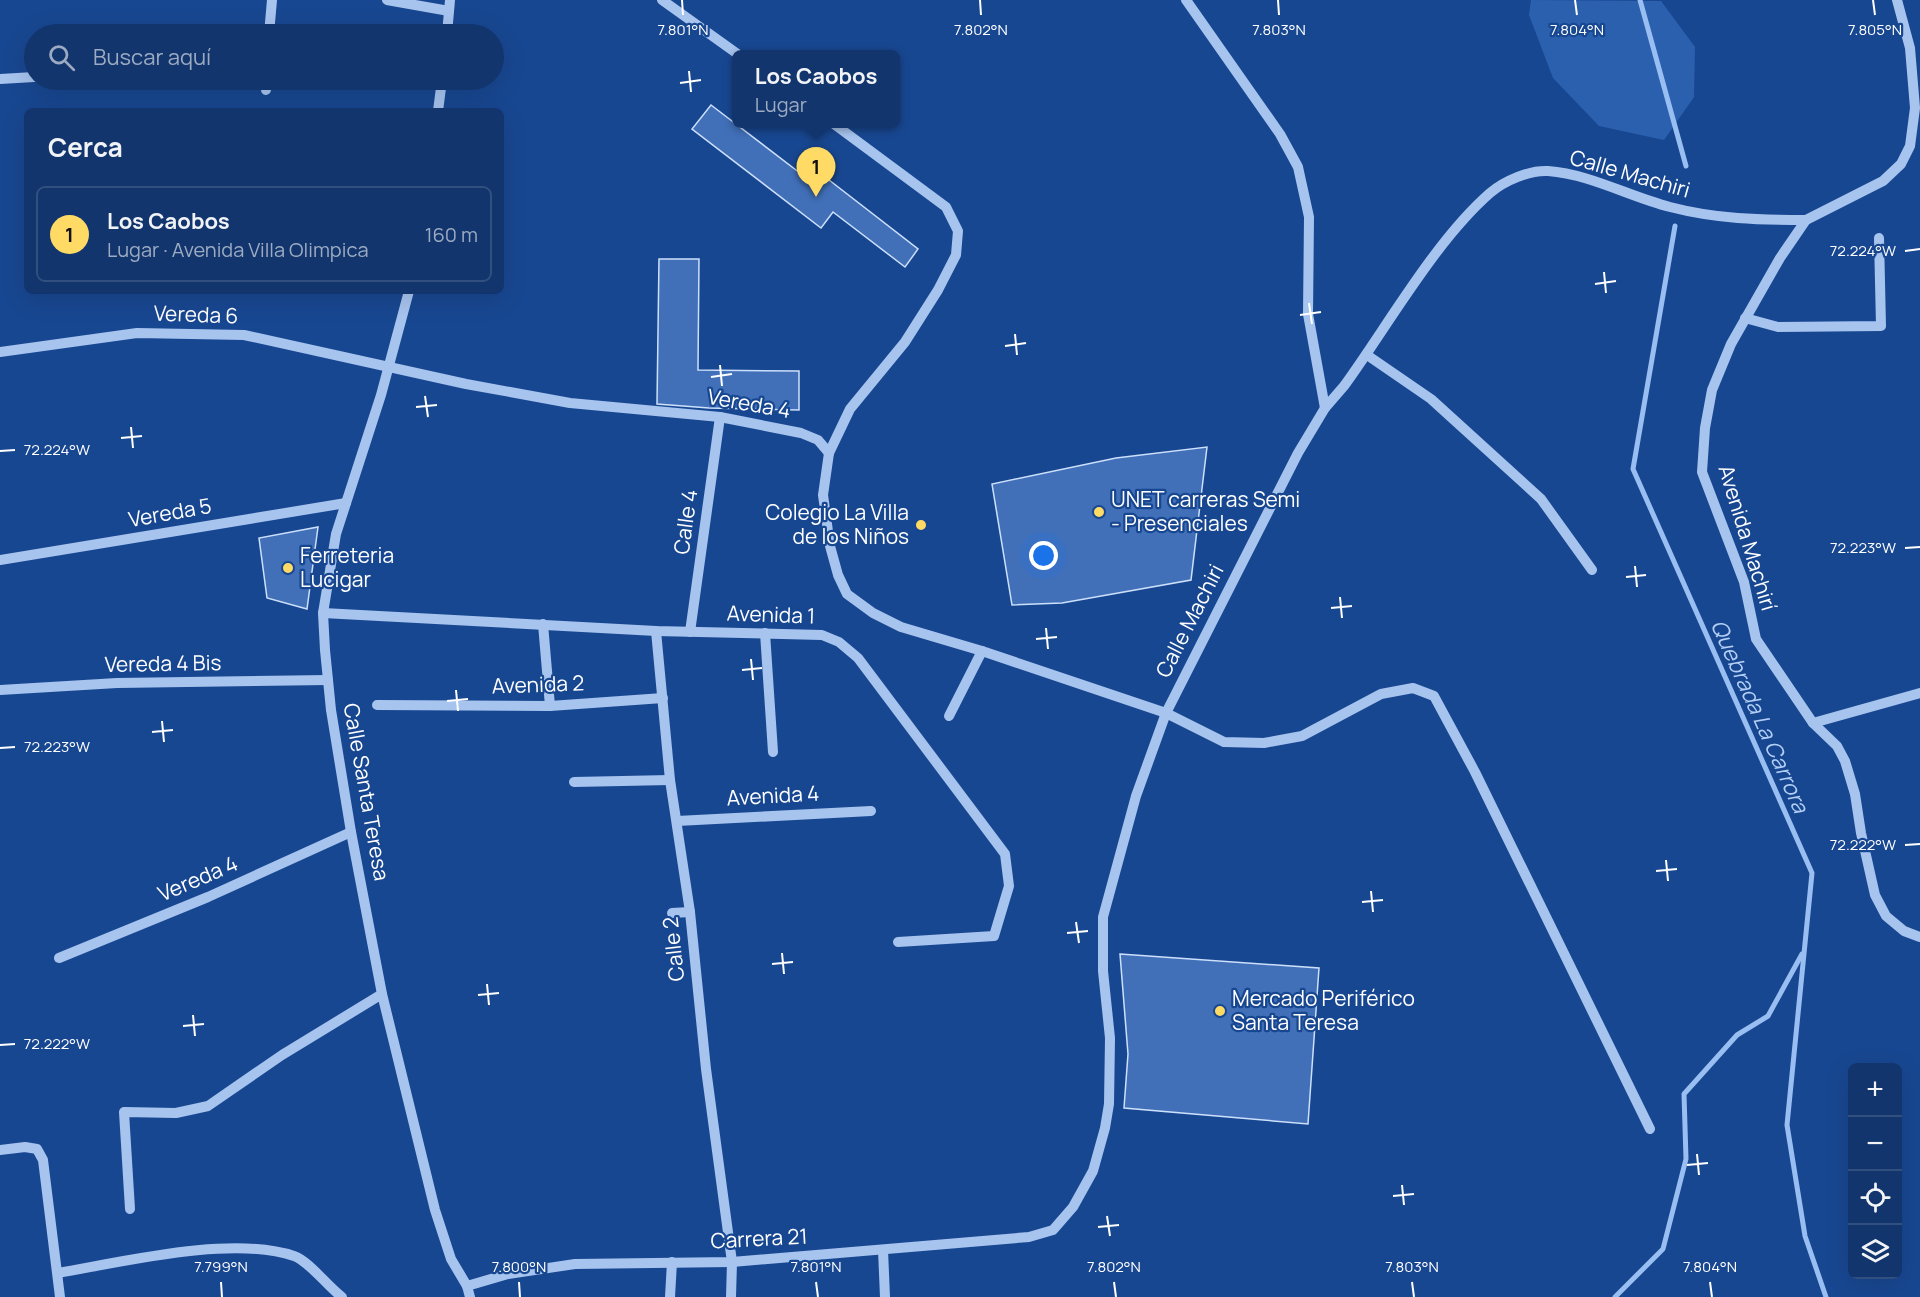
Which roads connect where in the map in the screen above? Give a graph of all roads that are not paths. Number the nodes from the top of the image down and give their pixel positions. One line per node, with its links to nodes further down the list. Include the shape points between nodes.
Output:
1 (272, 0): 7 (street)
2 (387, 0): 6 (street)
3 (662, 0): 9 (street)
4 (1186, 0): 23 (street, via 1298,166 1309,217 1308,314)
5 (1897, 0): 12 (street)
6 (450, 5): 8 (street)
7 (270, 24)
8 (448, 24)
9 (733, 50)
10 (24, 78): 11 (street)
11 (0, 79)
12 (1916, 84): 16 (street, via 1914,126 1901,164 1882,181)
13 (441, 90): 14 (street)
14 (438, 108)
15 (841, 128): 25 (street, via 946,207 958,231 956,255 938,290 905,342 850,409)
16 (1806, 220): 19 (street, Avenida Machirí); 21 (street, Calle Machiri, via 1712,216 1546,171 1510,179 1490,193 1444,244)
17 (1879, 238): 19 (street, via 1881,326 1778,327)
18 (408, 294): 22 (street, Calle Santa Teresa)
19 (1745, 318): 43 (street, Avenida Machirí, via 1712,390 1702,472 1744,582 1756,639)
20 (0, 352): 22 (street, Vereda 6, via 137,333 244,335)
21 (1367, 355): 23 (street, Calle Machiri); 28 (street, via 1431,399 1542,499)
22 (388, 366): 24 (street, Vereda 4, via 570,403); 26 (street, Calle Santa Teresa)
23 (1325, 408): 41 (street, Calle Machiri)
24 (720, 417): 25 (street, Vereda 4, via 801,433 818,440); 32 (street, Calle 4)
25 (829, 453): 34 (street, via 823,495 830,546 847,594 901,627)
26 (346, 503): 27 (street, Vereda 5); 29 (street, Calle Santa Teresa, via 336,534)
27 (0, 560)
28 (1592, 570)
29 (323, 613): 30 (street, Avenida 1); 35 (street, Calle Santa Teresa)
30 (543, 624): 31 (street, Avenida 1); 40 (street)
31 (656, 632): 32 (street, Avenida 1); 38 (street, Calle 2)
32 (690, 632): 33 (street, Avenida 1)
33 (765, 633): 44 (street); 53 (street, Avenida 1, via 822,635 839,642 858,658 1005,854 1009,886 994,936)
34 (982, 651): 41 (street); 42 (street)
35 (328, 680): 36 (street, Vereda 4 Bis, via 117,683); 49 (street, Calle Santa Teresa)
36 (0, 690)
37 (1920, 693): 43 (street)
38 (663, 698): 40 (street, Avenida 2); 45 (street, Calle 2)
39 (377, 705): 40 (street, Avenida 2)
40 (550, 706)
41 (1166, 712): 56 (street, via 1224,742 1264,743 1302,736 1381,694 1413,688 1434,696); 59 (street, Calle Machiri, via 1136,796 1102,917 1110,1038 1105,1128 1093,1171 1073,1207)
42 (949, 716)
43 (1814, 723): 52 (street, Avenida Machirí, via 1837,746 1845,761 1875,895 1886,915 1905,931)
44 (773, 752)
45 (670, 780): 46 (street); 48 (street, Calle 2)
46 (574, 782)
47 (871, 811): 48 (street, Avenida 4)
48 (677, 821): 50 (street, Calle 2)
49 (351, 832): 54 (street, Vereda 4, via 208,897); 55 (street, Calle Santa Teresa)
50 (690, 912): 51 (street); 62 (street, Calle 2)
51 (672, 913)
52 (1920, 937)
53 (898, 942)
54 (59, 958)
55 (382, 994): 58 (street, via 208,1106 176,1113 124,1112); 64 (street, Calle Santa Teresa, via 435,1210 451,1260)
56 (1650, 1129)
57 (0, 1150): 63 (street, via 25,1146 38,1149 43,1160)
58 (130, 1209)
59 (1053, 1230): 60 (street, Carrera 21, via 1029,1237)
60 (883, 1250): 62 (street, Carrera 21); 69 (street)
61 (672, 1262): 62 (street, Carrera 21); 64 (street, Carrera 21, via 575,1264 508,1274); 67 (street)
62 (732, 1262): 68 (street, Calle 2)
63 (58, 1273): 65 (street); 66 (street, via 174,1253 266,1251 295,1256)
64 (468, 1292)
65 (60, 1297)
66 (342, 1297)
67 (670, 1297)
68 (731, 1297)
69 (885, 1297)

